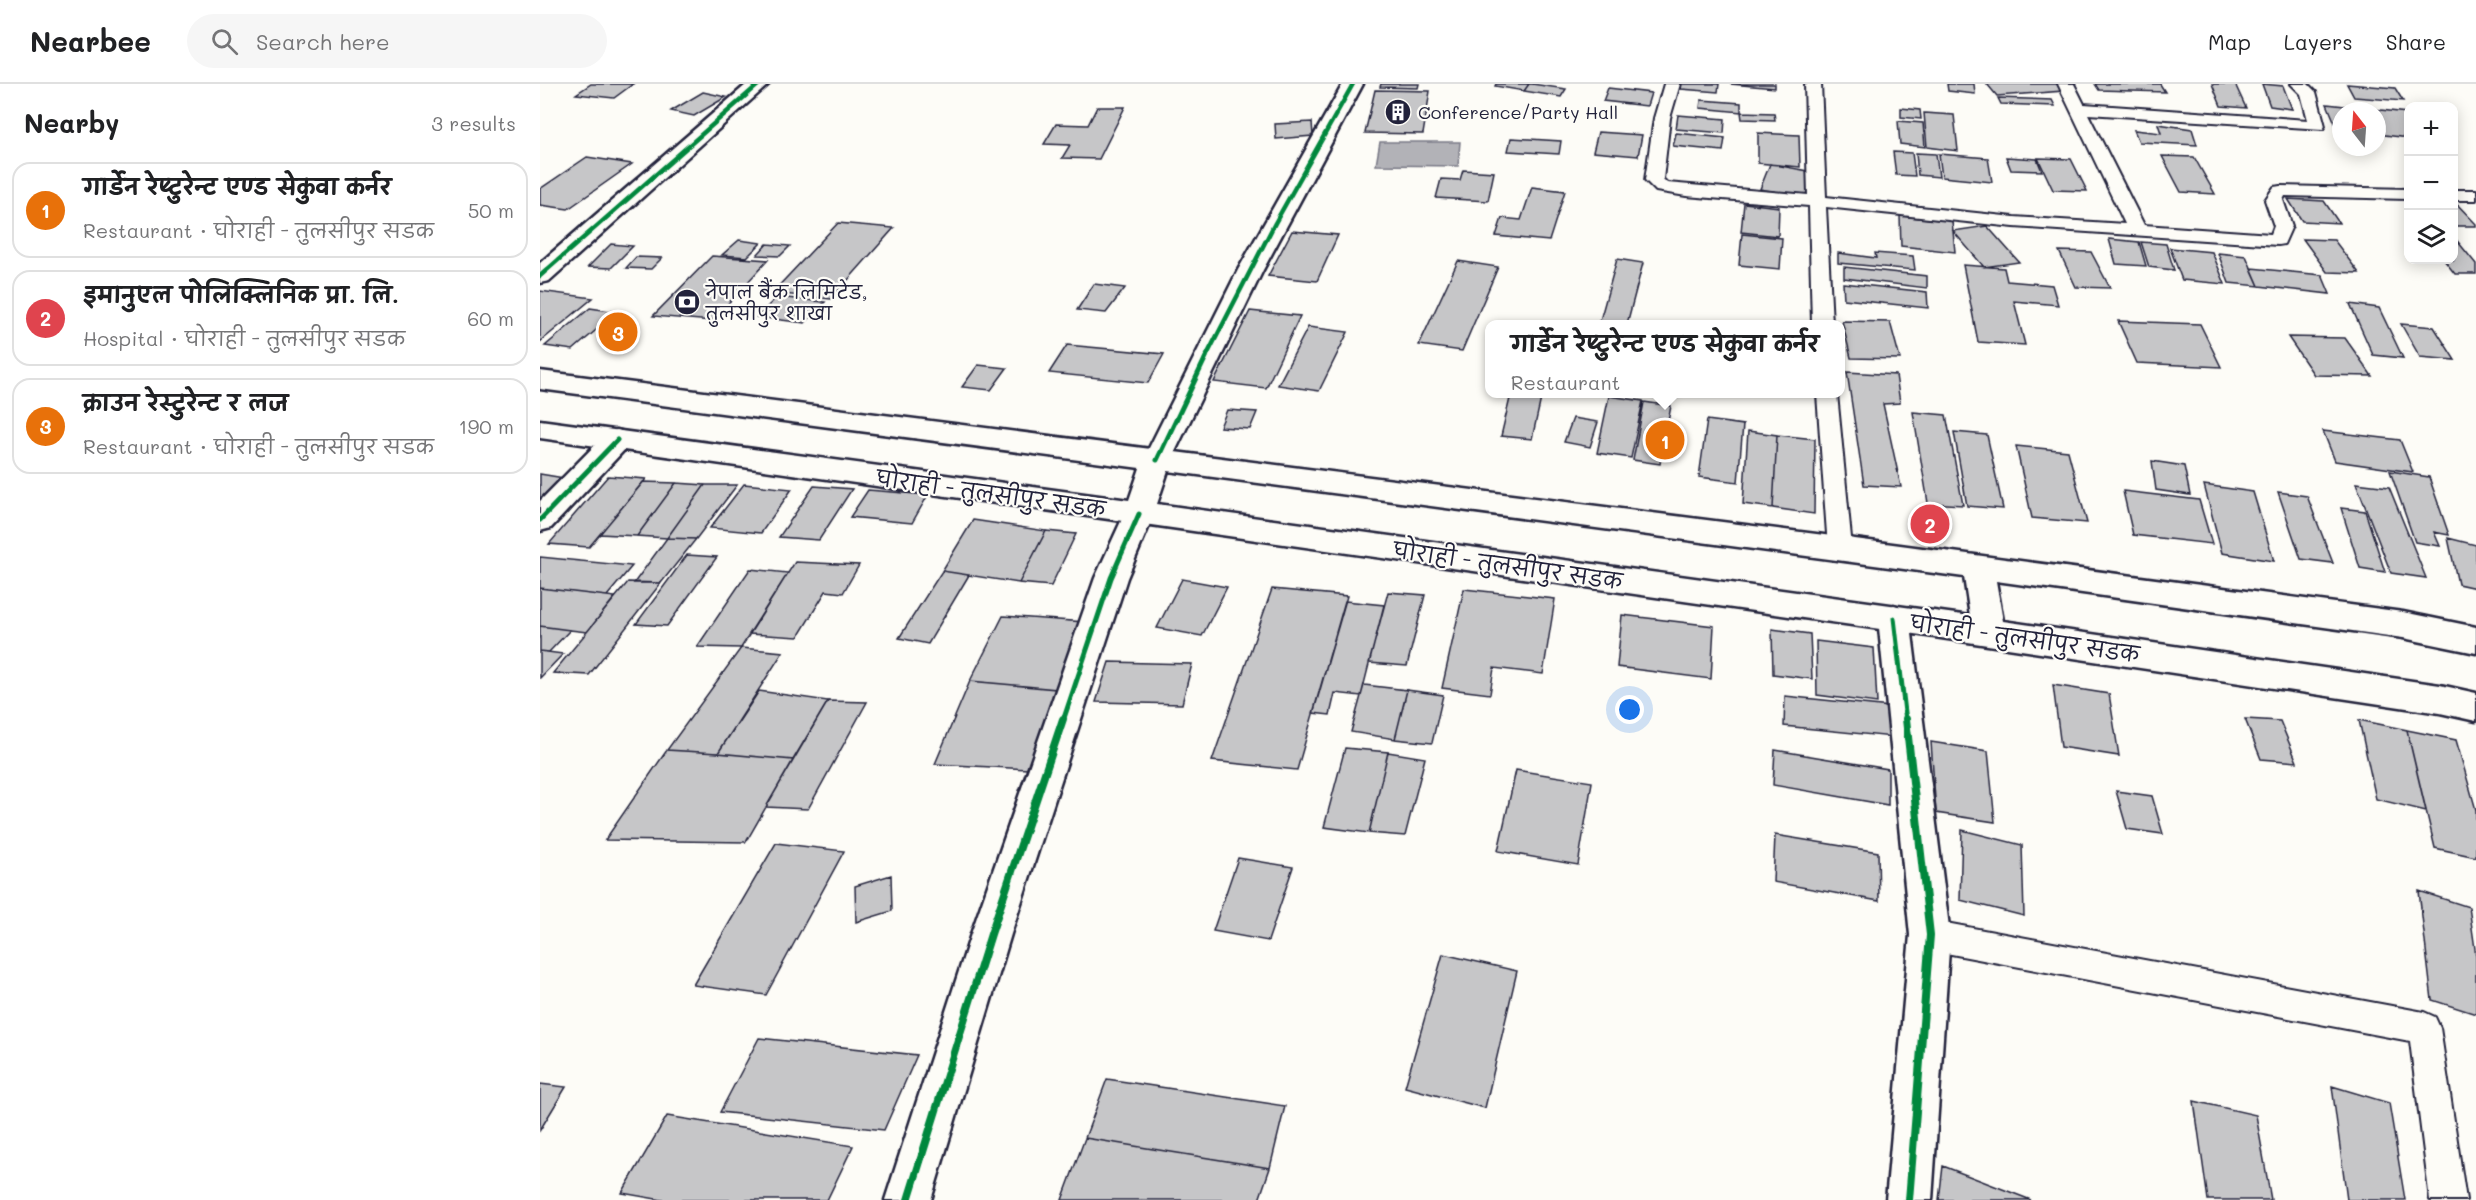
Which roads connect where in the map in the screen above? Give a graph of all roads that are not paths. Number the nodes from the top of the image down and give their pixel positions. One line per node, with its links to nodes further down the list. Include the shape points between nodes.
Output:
1 (759, 84): 13 (main road)
2 (1353, 84): 19 (main road, via 1203,360)
3 (1672, 84): 11 (lane, via 1662,118 1654,180 1662,187)
4 (1813, 84): 11 (lane)
5 (2066, 84): 7 (lane)
6 (2299, 84): 7 (lane, via 2308,93 2317,126)
7 (2076, 108): 12 (lane)
8 (2404, 194): 12 (lane, via 2280,191 2274,200 2283,226 2278,240)
9 (2458, 195): 10 (lane)
10 (2476, 195)
11 (1816, 201): 12 (lane); 14 (lane)
12 (2138, 232)
13 (540, 276)
14 (1822, 320)
15 (540, 380): 19 (main road)
16 (1827, 398): 22 (lane)
17 (540, 429): 18 (main road, घोराही - तुलसीपुर सडक)
18 (617, 440): 20 (main road, घोराही - तुलसीपुर सडक); 21 (main road)
19 (1157, 460): 20 (main road); 22 (main road)
20 (1139, 514): 24 (main road, घोराही - तुलसीपुर सडक); 29 (main road, via 1111,578 991,934)
21 (540, 520)
22 (1840, 548): 23 (main road)
23 (1978, 567): 25 (main road); 26 (main road, via 2403,625)
24 (1894, 618): 25 (main road, घोराही - तुलसीपुर सडक); 28 (main road)
25 (1989, 632): 27 (main road, घोराही - तुलसीपुर सडक)
26 (2476, 640)
27 (2476, 707)
28 (1930, 935): 30 (main road); 31 (lane, via 2424,1028)
29 (908, 1200)
30 (1909, 1200)
31 (2448, 1200)

